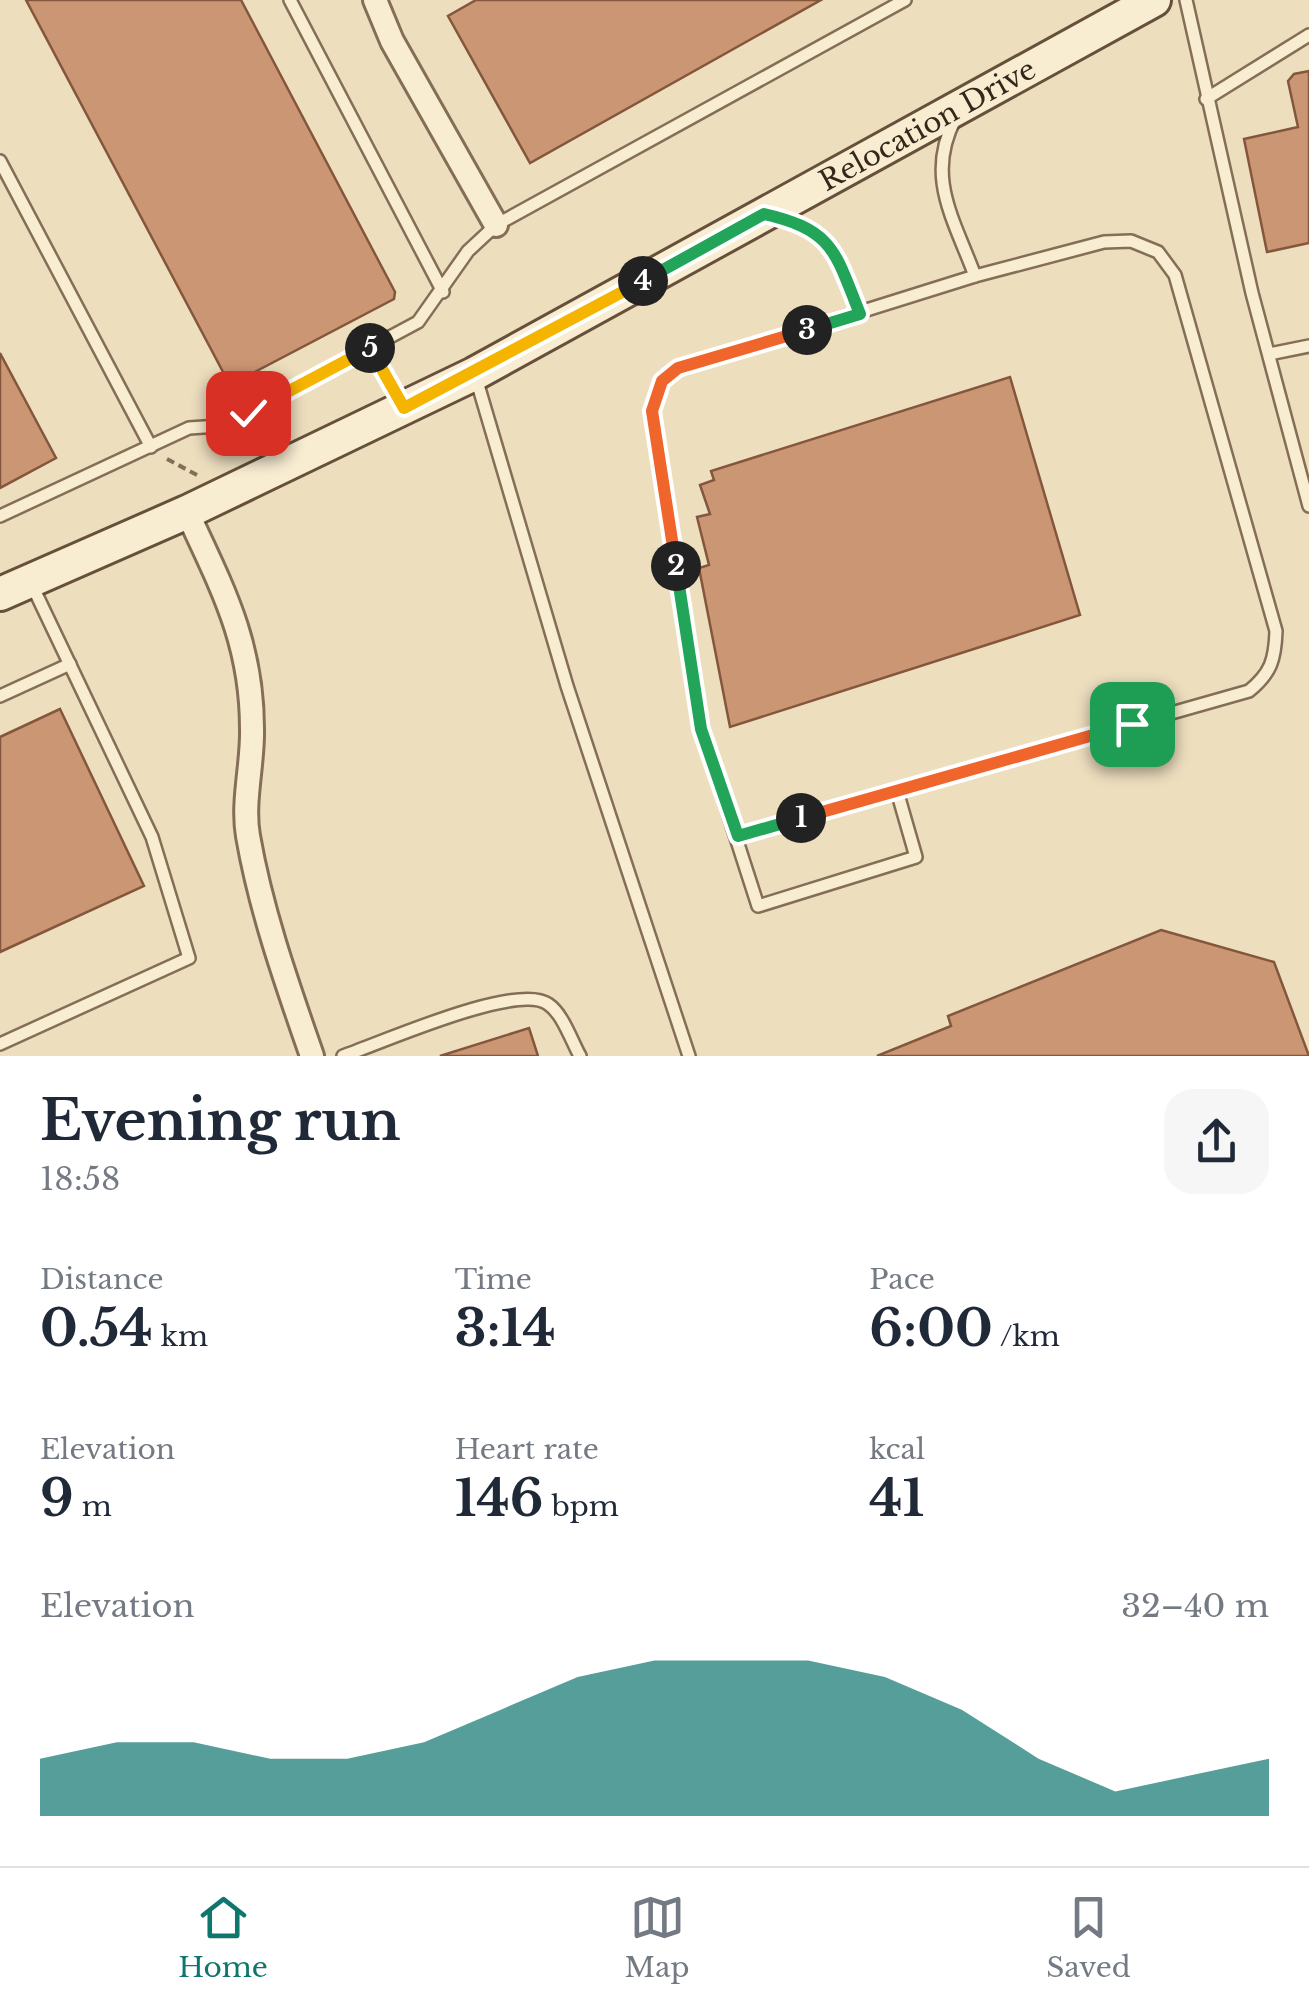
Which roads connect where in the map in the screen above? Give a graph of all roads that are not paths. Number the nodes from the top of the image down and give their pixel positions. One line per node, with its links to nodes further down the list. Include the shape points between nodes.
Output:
1 (290, 0): 13 (lane)
2 (375, 0): 11 (street)
3 (905, 0): 11 (lane)
4 (1154, 0): 8 (street, Relocation Drive)
5 (1186, 0): 7 (lane)
6 (1309, 35): 7 (lane)
7 (1206, 100): 16 (lane)
8 (963, 105): 10 (street, Relocation Drive); 12 (lane, via 940,155 943,189)
9 (0, 160): 18 (lane)
10 (764, 214): 14 (lane, via 806,224 835,252); 17 (street, Relocation Drive)
11 (496, 225): 13 (lane, via 468,251)
12 (974, 276): 14 (lane); 25 (lane, via 1104,242 1131,241 1158,252 1175,275 1276,631 1275,658 1267,676 1248,691)
13 (443, 292): 18 (lane, via 418,322 248,413 219,426 189,428)
14 (860, 314): 26 (lane, via 678,368 662,381 652,411 701,729)
15 (1309, 346): 16 (lane)
16 (1269, 354): 20 (lane)
17 (474, 374): 19 (street, Relocation Drive); 31 (lane, via 567,686)
18 (151, 447): 21 (lane)
19 (201, 504): 22 (street, Relocation Drive); 28 (street, via 239,625 252,730 247,832 274,943)
20 (1309, 506)
21 (0, 516)
22 (15, 587): 23 (lane)
23 (70, 664): 24 (lane); 27 (lane, via 152,836 189,958)
24 (0, 696)
25 (897, 791): 26 (lane); 26 (lane, via 916,856 758,906)
26 (738, 836)
27 (0, 1044)
28 (312, 1056)
29 (343, 1056): 30 (lane, via 504,1000 534,997 556,1010)
30 (580, 1056)
31 (689, 1056)

